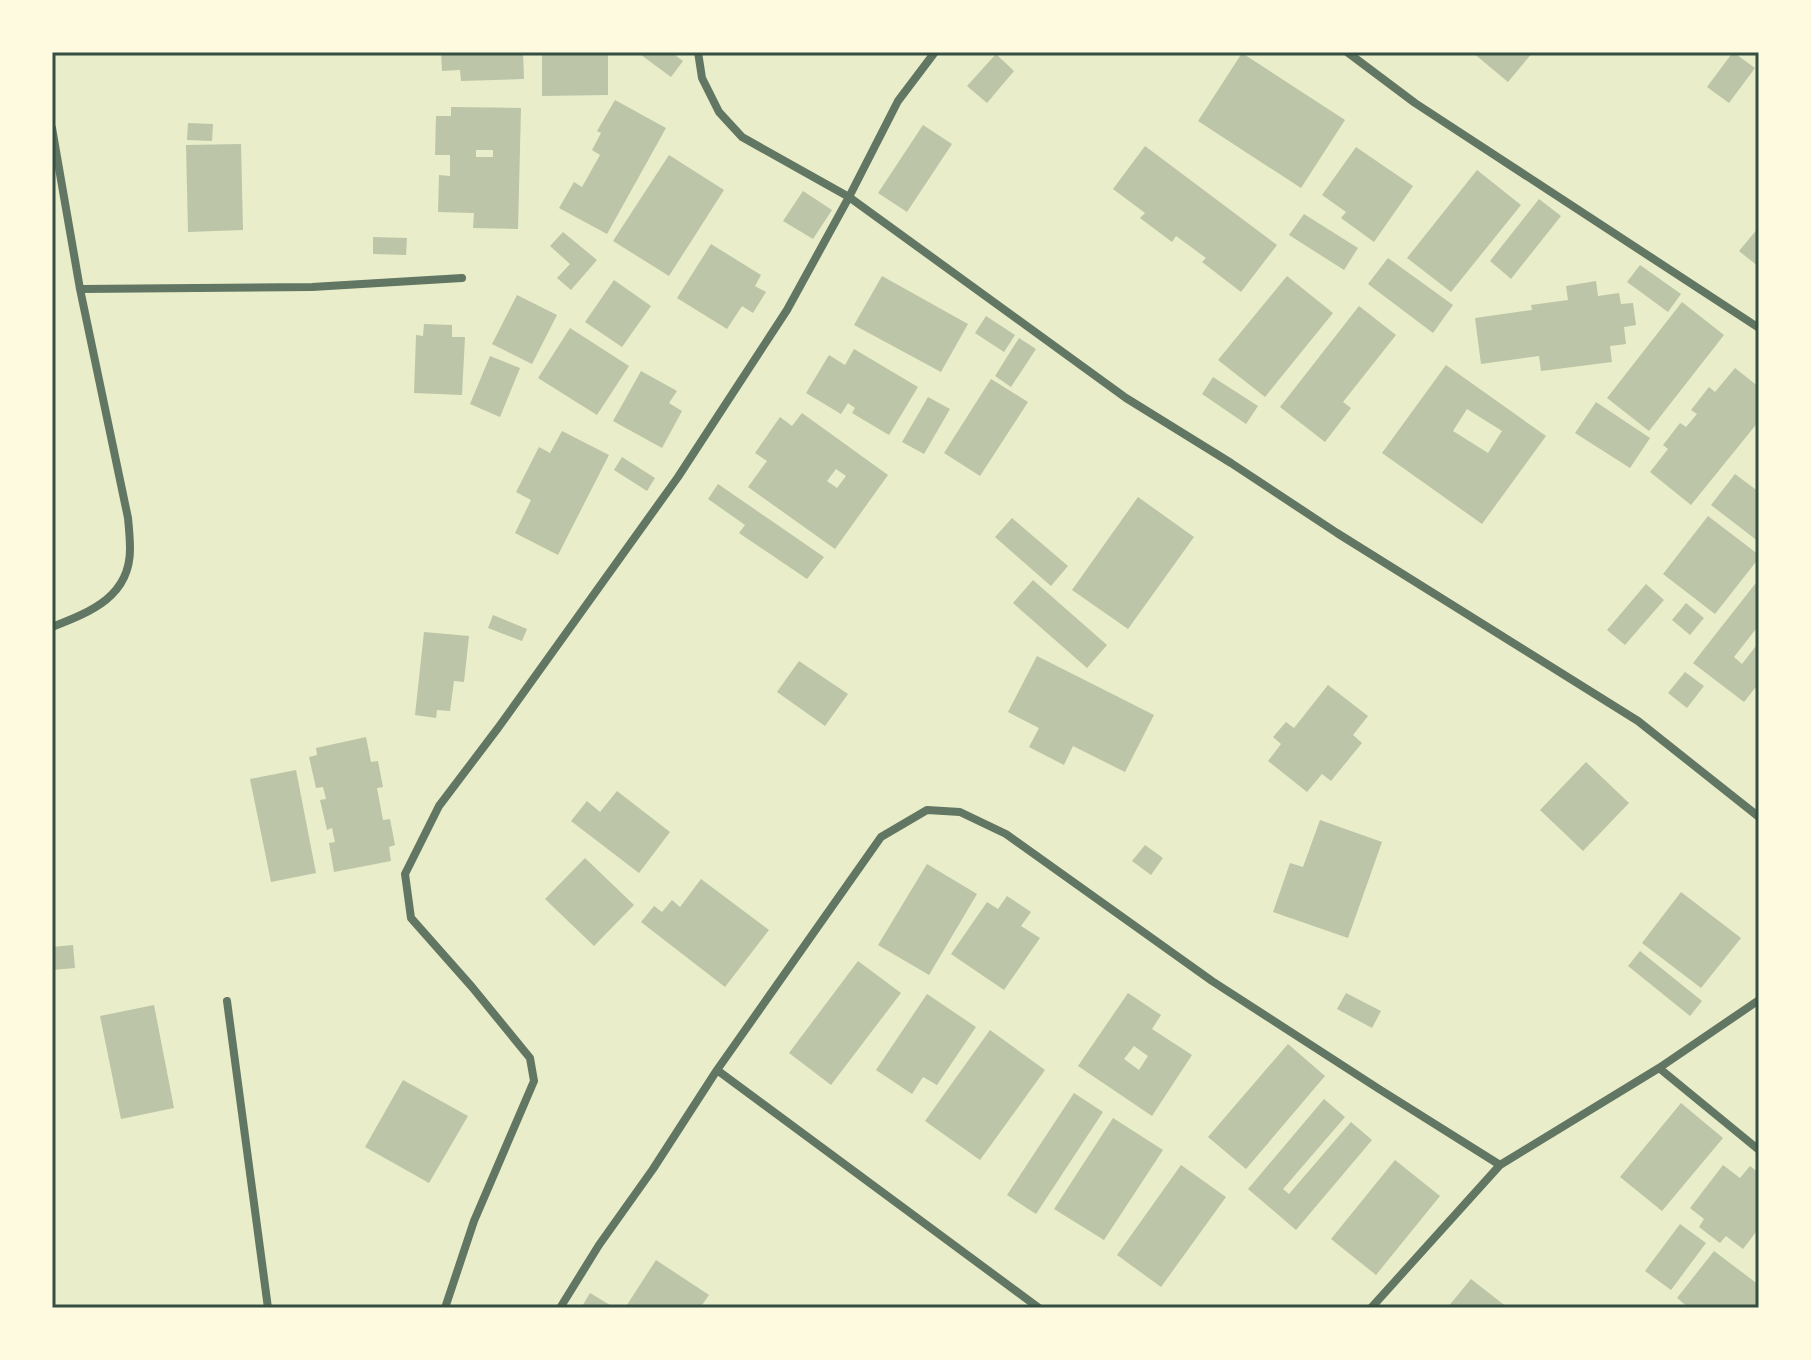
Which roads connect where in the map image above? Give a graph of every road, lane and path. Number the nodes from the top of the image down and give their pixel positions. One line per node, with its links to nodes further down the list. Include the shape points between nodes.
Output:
1 (698, 52): 5 (street, via 702,78 719,112 742,137)
2 (935, 52): 5 (street, via 898,101)
3 (1347, 52): 8 (street, via 1415,103)
4 (52, 128): 7 (street)
5 (849, 197): 10 (street, via 1126,398 1638,721); 18 (street, via 787,310 687,464 439,806 405,874 411,918 530,1058 534,1081 474,1221)
6 (462, 278): 7 (street, via 312,287)
7 (80, 289): 9 (street, via 131,553 125,578 110,599)
8 (1759, 328)
9 (52, 627)
10 (1759, 817)
11 (1759, 1000): 13 (street)
12 (227, 1001): 17 (street)
13 (1659, 1068): 15 (street); 16 (street)
14 (717, 1070): 16 (street, via 881,837 927,810 960,812 1006,834 1212,981); 19 (street); 20 (street)
15 (1759, 1150)
16 (1500, 1165): 21 (street)
17 (268, 1308)
18 (445, 1308)
19 (560, 1308)
20 (1039, 1308)
21 (1371, 1308)

